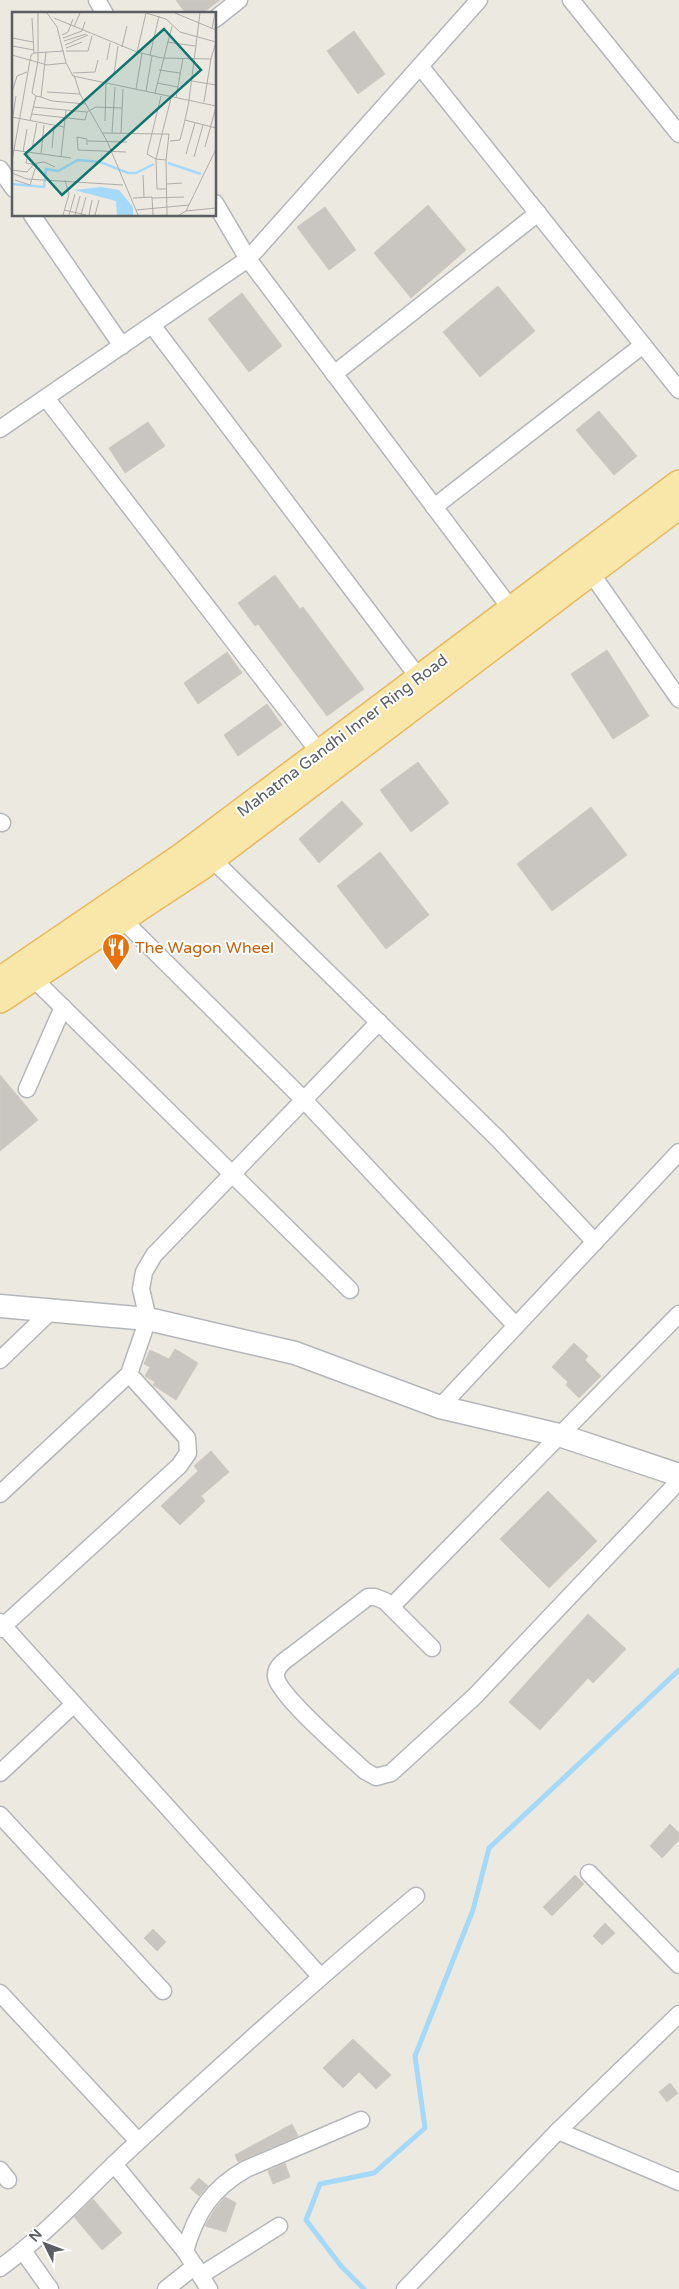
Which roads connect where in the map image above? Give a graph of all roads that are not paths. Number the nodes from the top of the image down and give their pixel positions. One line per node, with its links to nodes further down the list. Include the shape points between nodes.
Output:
1 (97, 0): 5 (street)
2 (238, 0): 6 (street)
3 (479, 0): 7 (street)
4 (571, 0): 8 (street)
5 (104, 12)
6 (216, 18)
7 (420, 66): 12 (street); 14 (street)
8 (679, 134)
9 (0, 170): 10 (street)
10 (12, 186)
11 (216, 205): 14 (street)
12 (538, 212): 16 (street); 18 (street)
13 (33, 216): 17 (street)
14 (248, 259): 15 (street); 18 (street)
15 (152, 325): 17 (street); 27 (street)
16 (643, 344): 19 (street); 24 (street)
17 (122, 346): 20 (street)
18 (334, 374): 24 (street)
19 (679, 390)
20 (46, 398): 21 (street); 29 (street)
21 (0, 429)
22 (679, 483): 26 (main road, Mahatma Gandhi Inner Ring Road)
23 (679, 506): 25 (main road, Mahatma Gandhi Inner Ring Road)
24 (434, 507): 26 (street)
25 (591, 572): 28 (street); 30 (main road, Mahatma Gandhi Inner Ring Road)
26 (510, 609): 27 (main road, Mahatma Gandhi Inner Ring Road)
27 (419, 678): 29 (main road, Mahatma Gandhi Inner Ring Road)
28 (679, 699)
29 (320, 752): 33 (main road, Mahatma Gandhi Inner Ring Road, via 182,855)
30 (212, 859): 31 (main road, Mahatma Gandhi Inner Ring Road); 36 (street)
31 (122, 919): 32 (main road, Mahatma Gandhi Inner Ring Road); 38 (street)
32 (34, 978): 34 (main road, Mahatma Gandhi Inner Ring Road); 35 (street)
33 (0, 980)
34 (0, 1000)
35 (63, 1007): 37 (street); 40 (street)
36 (378, 1022): 38 (street); 41 (street, via 498,1139)
37 (27, 1089)
38 (304, 1100): 40 (street); 47 (street)
39 (679, 1152): 41 (street)
40 (232, 1174): 42 (street); 46 (street, via 154,1255 144,1272 141,1289)
41 (595, 1242): 47 (street)
42 (350, 1290)
43 (0, 1306): 44 (street)
44 (51, 1311): 46 (street); 48 (street)
45 (679, 1314): 51 (street)
46 (148, 1320): 49 (street); 50 (street, via 294,1353)
47 (516, 1326): 50 (street)
48 (0, 1360)
49 (129, 1374): 54 (street); 56 (street, via 187,1438 188,1453 179,1466)
50 (440, 1407): 51 (street)
51 (559, 1435): 52 (street); 55 (street)
52 (679, 1475)
53 (679, 1481): 55 (street, via 475,1696 391,1773 376,1777 365,1771 292,1701 280,1688 276,1676 279,1666 362,1600 375,1597)
54 (0, 1494)
55 (391, 1607): 57 (street)
56 (1, 1625): 58 (street)
57 (432, 1648)
58 (73, 1705): 59 (street); 64 (street)
59 (0, 1773)
60 (0, 1815): 65 (street)
61 (588, 1872): 63 (street)
62 (416, 1896): 64 (street)
63 (679, 1965)
64 (320, 1976): 70 (street)
65 (162, 1991)
66 (0, 1993): 70 (street)
67 (679, 2014): 69 (street)
68 (362, 2120): 75 (street, via 231,2178 204,2206 193,2224)
69 (558, 2131): 72 (street); 80 (street)
70 (138, 2141): 71 (street)
71 (114, 2164): 74 (street); 75 (street)
72 (679, 2182)
73 (279, 2226): 77 (street)
74 (22, 2251): 76 (street); 78 (street)
75 (185, 2251): 77 (street)
76 (0, 2268)
77 (202, 2276): 79 (street)
78 (50, 2289)
79 (167, 2289)
80 (406, 2289)

